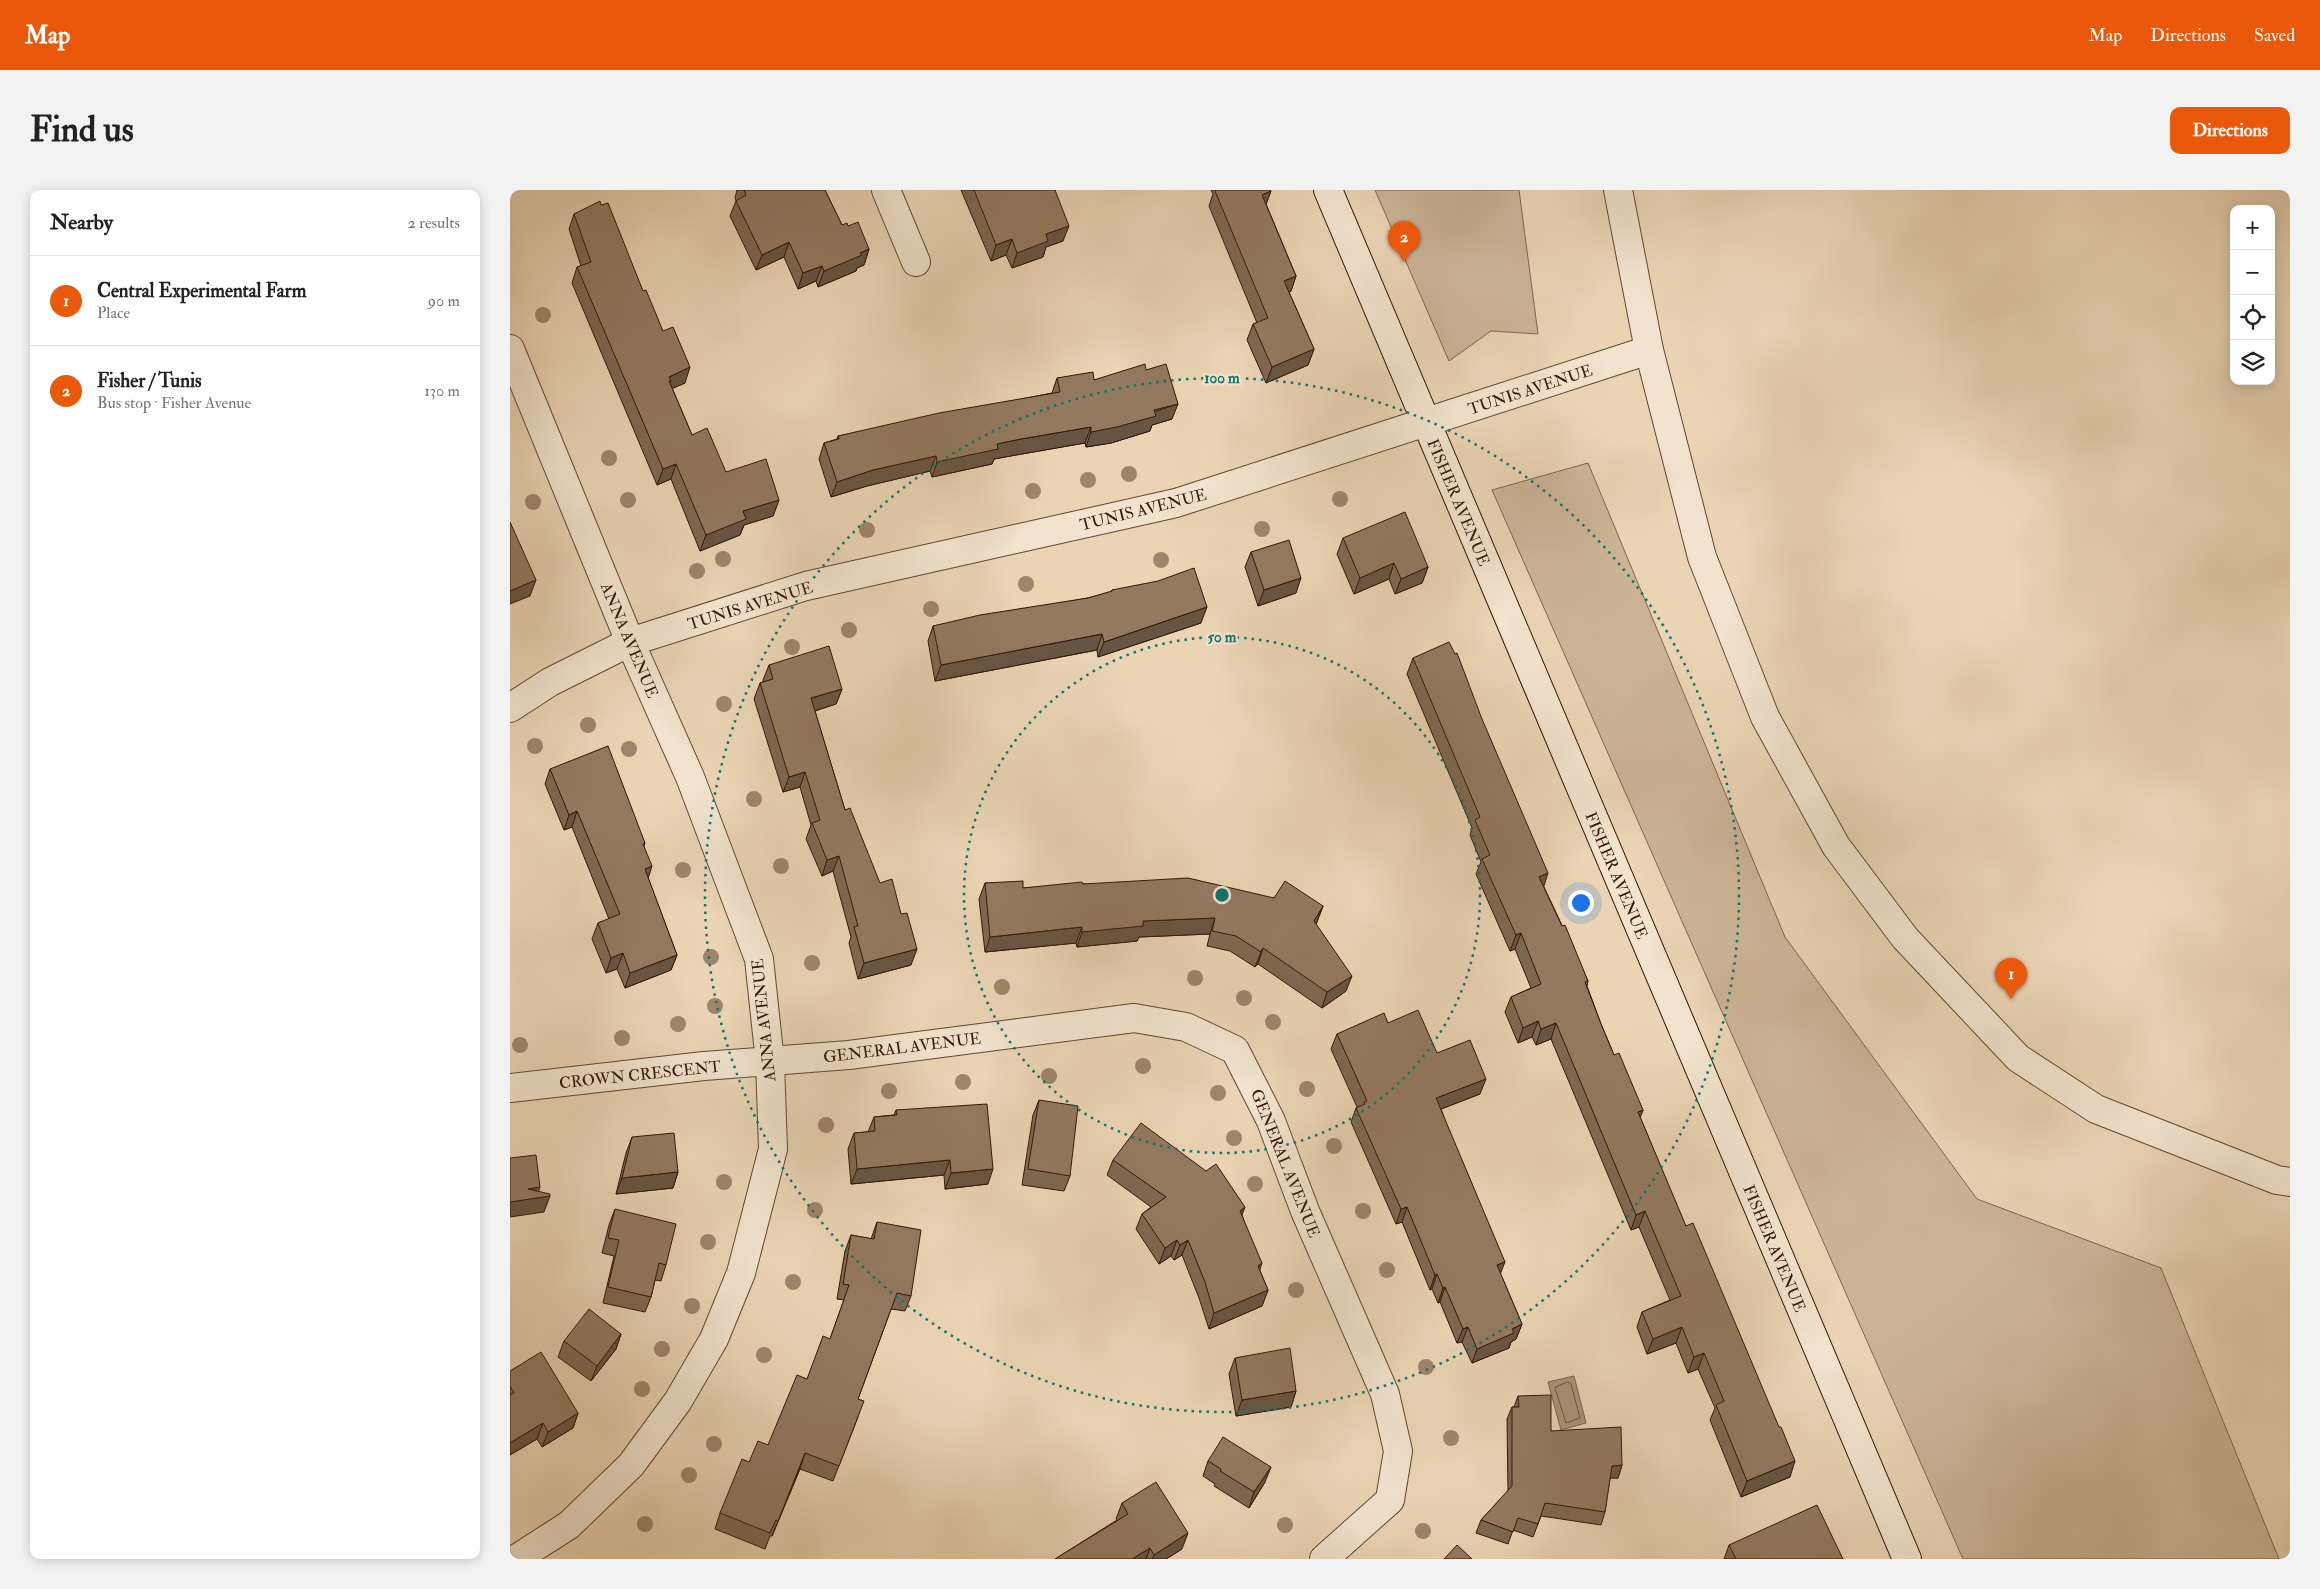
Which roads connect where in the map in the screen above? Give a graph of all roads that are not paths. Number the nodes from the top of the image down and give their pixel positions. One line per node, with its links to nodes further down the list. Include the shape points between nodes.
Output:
1 (886, 190): 4 (street)
2 (1328, 190): 7 (street, FISHER AVENUE)
3 (1618, 190): 6 (street)
4 (916, 262)
5 (510, 349): 8 (street, ANNA AVENUE)
6 (1649, 350): 7 (street, TUNIS AVENUE); 12 (street, via 1702,557 1765,717 1836,846 1905,938 2018,1058 2096,1109 2277,1180)
7 (1426, 424): 8 (street, TUNIS AVENUE, via 1176,503 806,586); 15 (street, FISHER AVENUE)
8 (630, 642): 9 (street, via 550,682); 10 (street, ANNA AVENUE, via 690,777 759,959)
9 (510, 708)
10 (770, 1062): 11 (street, CROWN CRESCENT, via 704,1066); 13 (street, ANNA AVENUE, via 773,1149 741,1273 714,1339 678,1401 631,1464 569,1525); 14 (street, GENERAL AVENUE, via 849,1055 1134,1018 1186,1026 1234,1050 1271,1121 1304,1211 1385,1394 1398,1451 1390,1500)
11 (510, 1088)
12 (2290, 1182)
13 (516, 1559)
14 (1324, 1559)
15 (1907, 1559)

